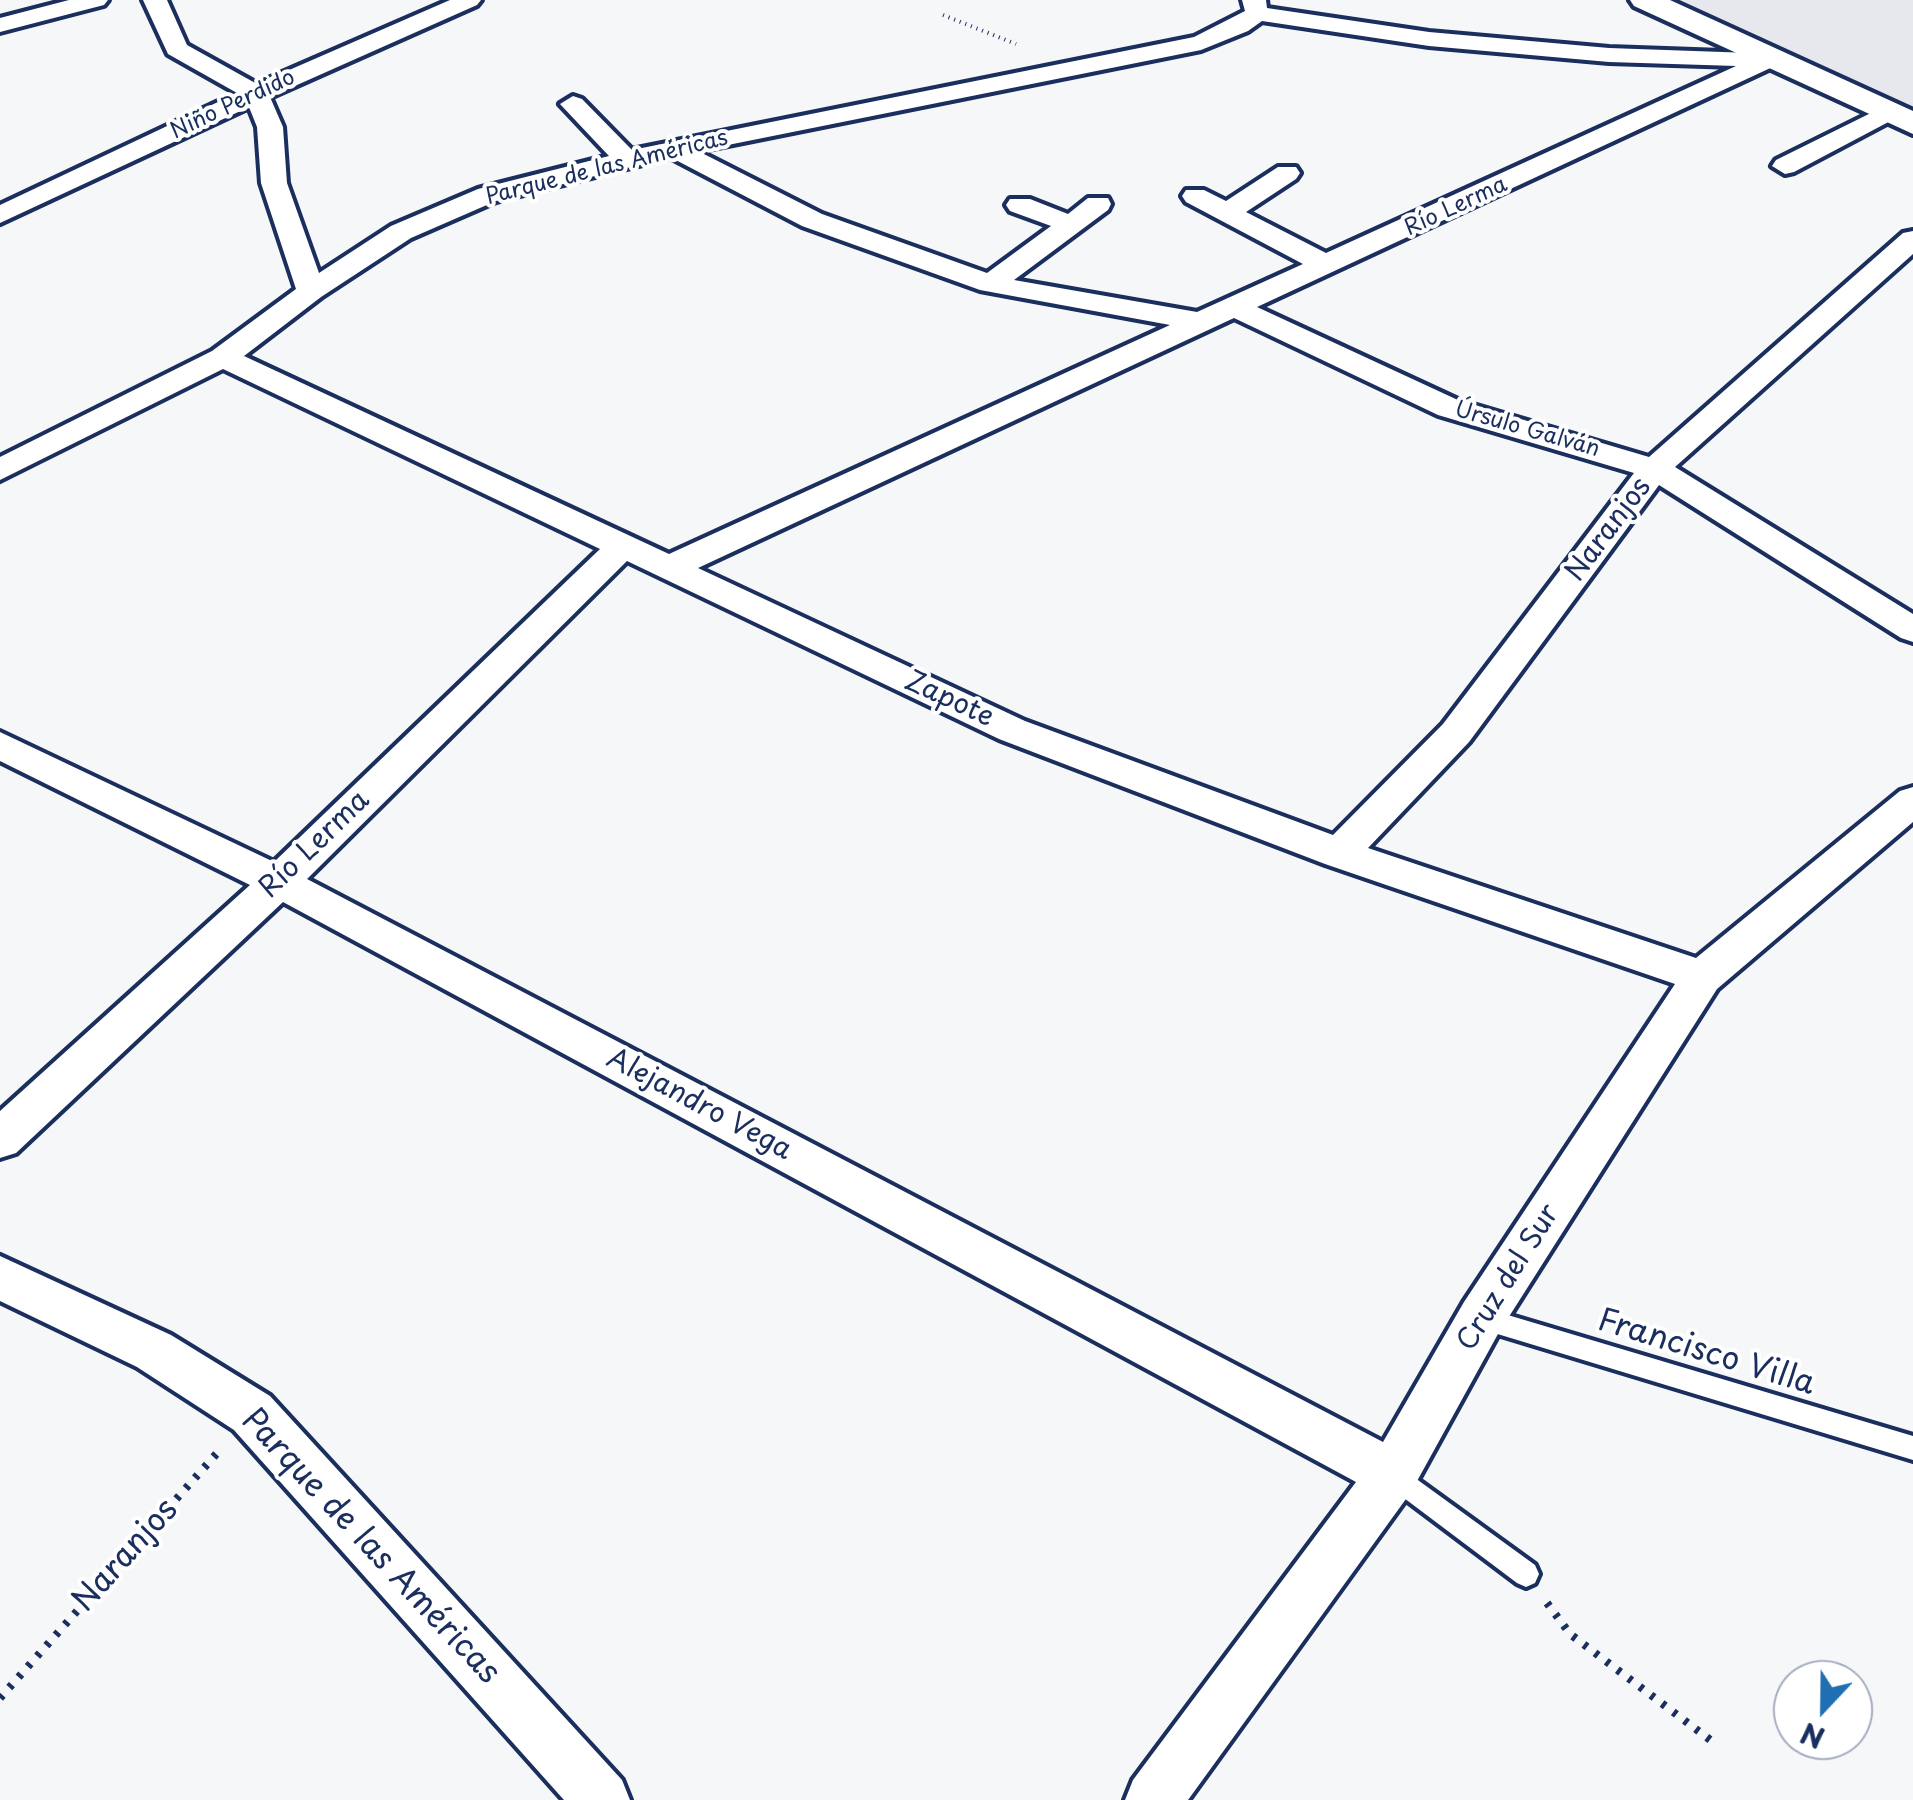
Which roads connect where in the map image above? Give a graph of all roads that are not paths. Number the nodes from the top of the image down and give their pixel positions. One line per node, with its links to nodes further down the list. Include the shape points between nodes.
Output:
1 (96, 0): 6 (street)
2 (155, 0): 8 (street, via 177,49)
3 (468, 0): 8 (street, Niño Perdido)
4 (1645, 0): 7 (street)
5 (1256, 6): 7 (street, via 1464,42); 11 (street, Parque de las Américas, via 1240,26 1201,44)
6 (0, 25)
7 (1770, 59): 10 (street); 22 (street, Río Lerma)
8 (256, 94): 19 (street, Niño Perdido); 24 (street, via 270,126 274,183)
9 (573, 104): 12 (street)
10 (1900, 118): 13 (street)
11 (674, 148): 12 (street, Parque de las Américas); 23 (street, via 812,220)
12 (627, 160): 24 (street, Parque de las Américas, via 487,195 401,232)
13 (1785, 166)
14 (1286, 173): 18 (street)
15 (1195, 196): 18 (street)
16 (1098, 204): 20 (street)
17 (1020, 205): 20 (street)
18 (1226, 213): 22 (street)
19 (0, 215)
20 (1072, 225): 23 (street)
21 (1913, 239): 29 (street, Naranjos)
22 (1328, 266): 25 (street, Río Lerma)
23 (990, 284): 26 (street)
24 (310, 291): 27 (street, Parque de las Américas)
25 (1234, 307): 26 (street, Río Lerma); 29 (street, Úrsulo Galván, via 1449,408)
26 (1202, 322): 31 (street, Río Lerma)
27 (223, 357): 28 (street, Parque de las Américas); 30 (street, Zapote)
28 (0, 470)
29 (1654, 470): 32 (street, Úrsulo Galván); 35 (street, Naranjos, via 1456,733)
30 (624, 546): 31 (street, Zapote); 36 (street, Río Lerma)
31 (671, 567): 35 (street, Zapote, via 1012,730)
32 (1913, 630)
33 (0, 745): 36 (street, Alejandro Vega)
34 (1913, 801): 37 (street, Cruz del Sur)
35 (1339, 853): 37 (street, Zapote)
36 (278, 882): 38 (street, Río Lerma); 42 (street, Alejandro Vega)
37 (1702, 977): 40 (street, Cruz del Sur)
38 (0, 1138)
39 (0, 1278): 44 (street, Parque de las Américas, via 154,1351 252,1413)
40 (1482, 1318): 41 (lane, Francisco Villa); 42 (street, Cruz del Sur)
41 (1913, 1448)
42 (1393, 1474): 43 (lane); 45 (street, Cruz del Sur)
43 (1526, 1574)
44 (602, 1800)
45 (1153, 1800)

